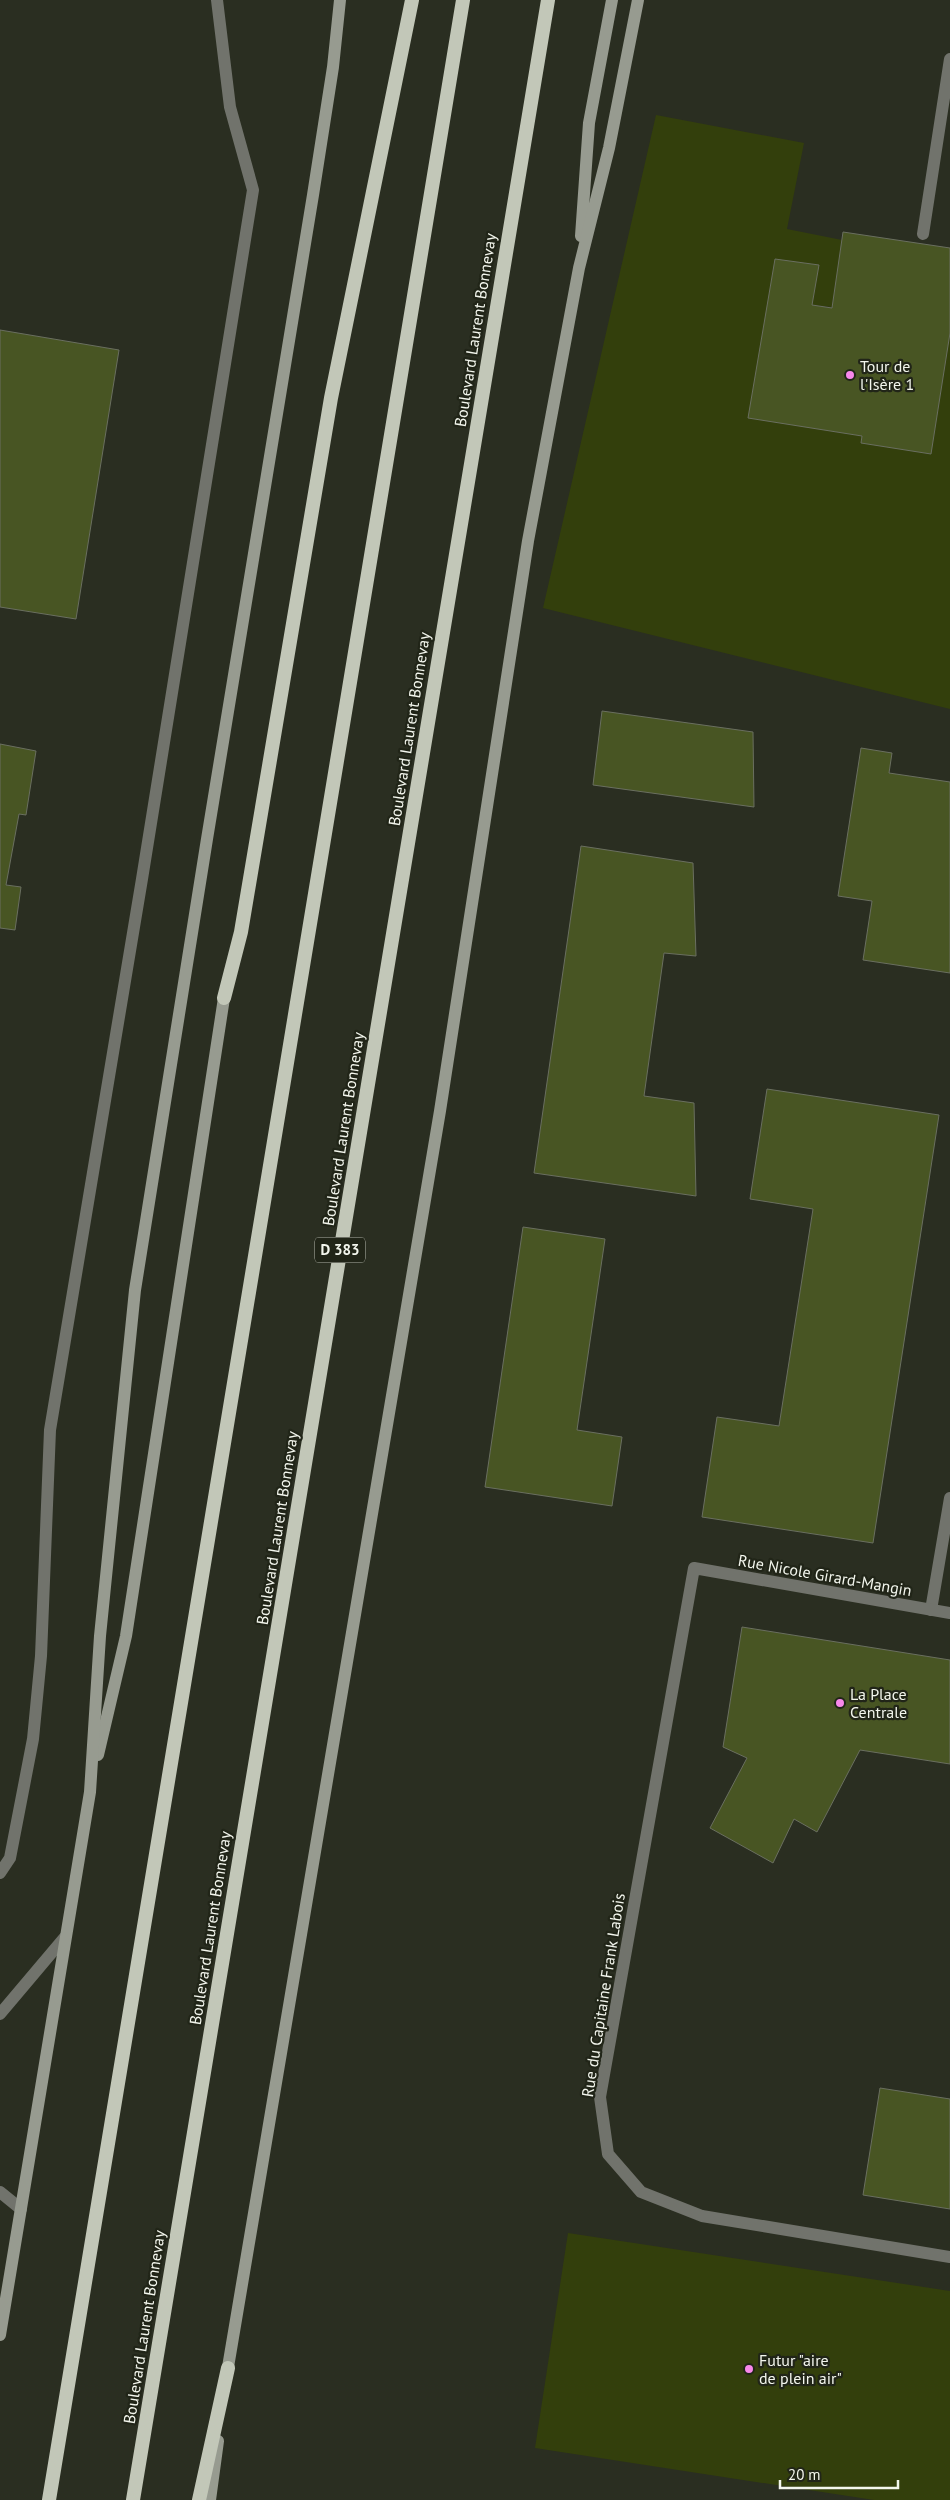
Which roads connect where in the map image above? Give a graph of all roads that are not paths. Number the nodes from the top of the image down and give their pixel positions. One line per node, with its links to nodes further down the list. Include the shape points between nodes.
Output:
1 (217, 0): 19 (street, via 230,107 253,190 50,1430 41,1656 33,1739 10,1858)
2 (340, 0): 18 (main road, via 313,195 136,1290 100,1636)
3 (412, 0): 13 (highway, via 331,398 241,932)
4 (463, 0): 27 (highway)
5 (548, 0): 28 (highway, Boulevard Laurent Bonnevay / D 383)
6 (612, 0): 12 (main road, via 589,123)
7 (638, 0): 9 (main road)
8 (645, 0): 9 (main road)
9 (633, 30): 12 (main road, via 609,148)
10 (950, 60): 11 (street)
11 (923, 234)
12 (579, 268): 26 (main road, via 528,541 440,1111)
13 (224, 998): 18 (main road, via 126,1636)
14 (950, 1498): 16 (street)
15 (694, 1568): 16 (street, Rue Nicole Girard-Mangin); 24 (street, Rue du Capitaine Frank Labois, via 600,2097 608,2154 640,2192 702,2216)
16 (931, 1610): 17 (street, Rue Nicole Girard-Mangin)
17 (950, 1613)
18 (90, 1792): 20 (main road)
19 (0, 1872)
20 (66, 1937): 21 (street); 23 (main road)
21 (0, 2014)
22 (0, 2192): 23 (street)
23 (21, 2209): 25 (main road)
24 (950, 2257)
25 (0, 2335)
26 (228, 2368): 29 (highway); 30 (main road)
27 (49, 2500)
28 (133, 2500)
29 (199, 2500)
30 (210, 2500)

